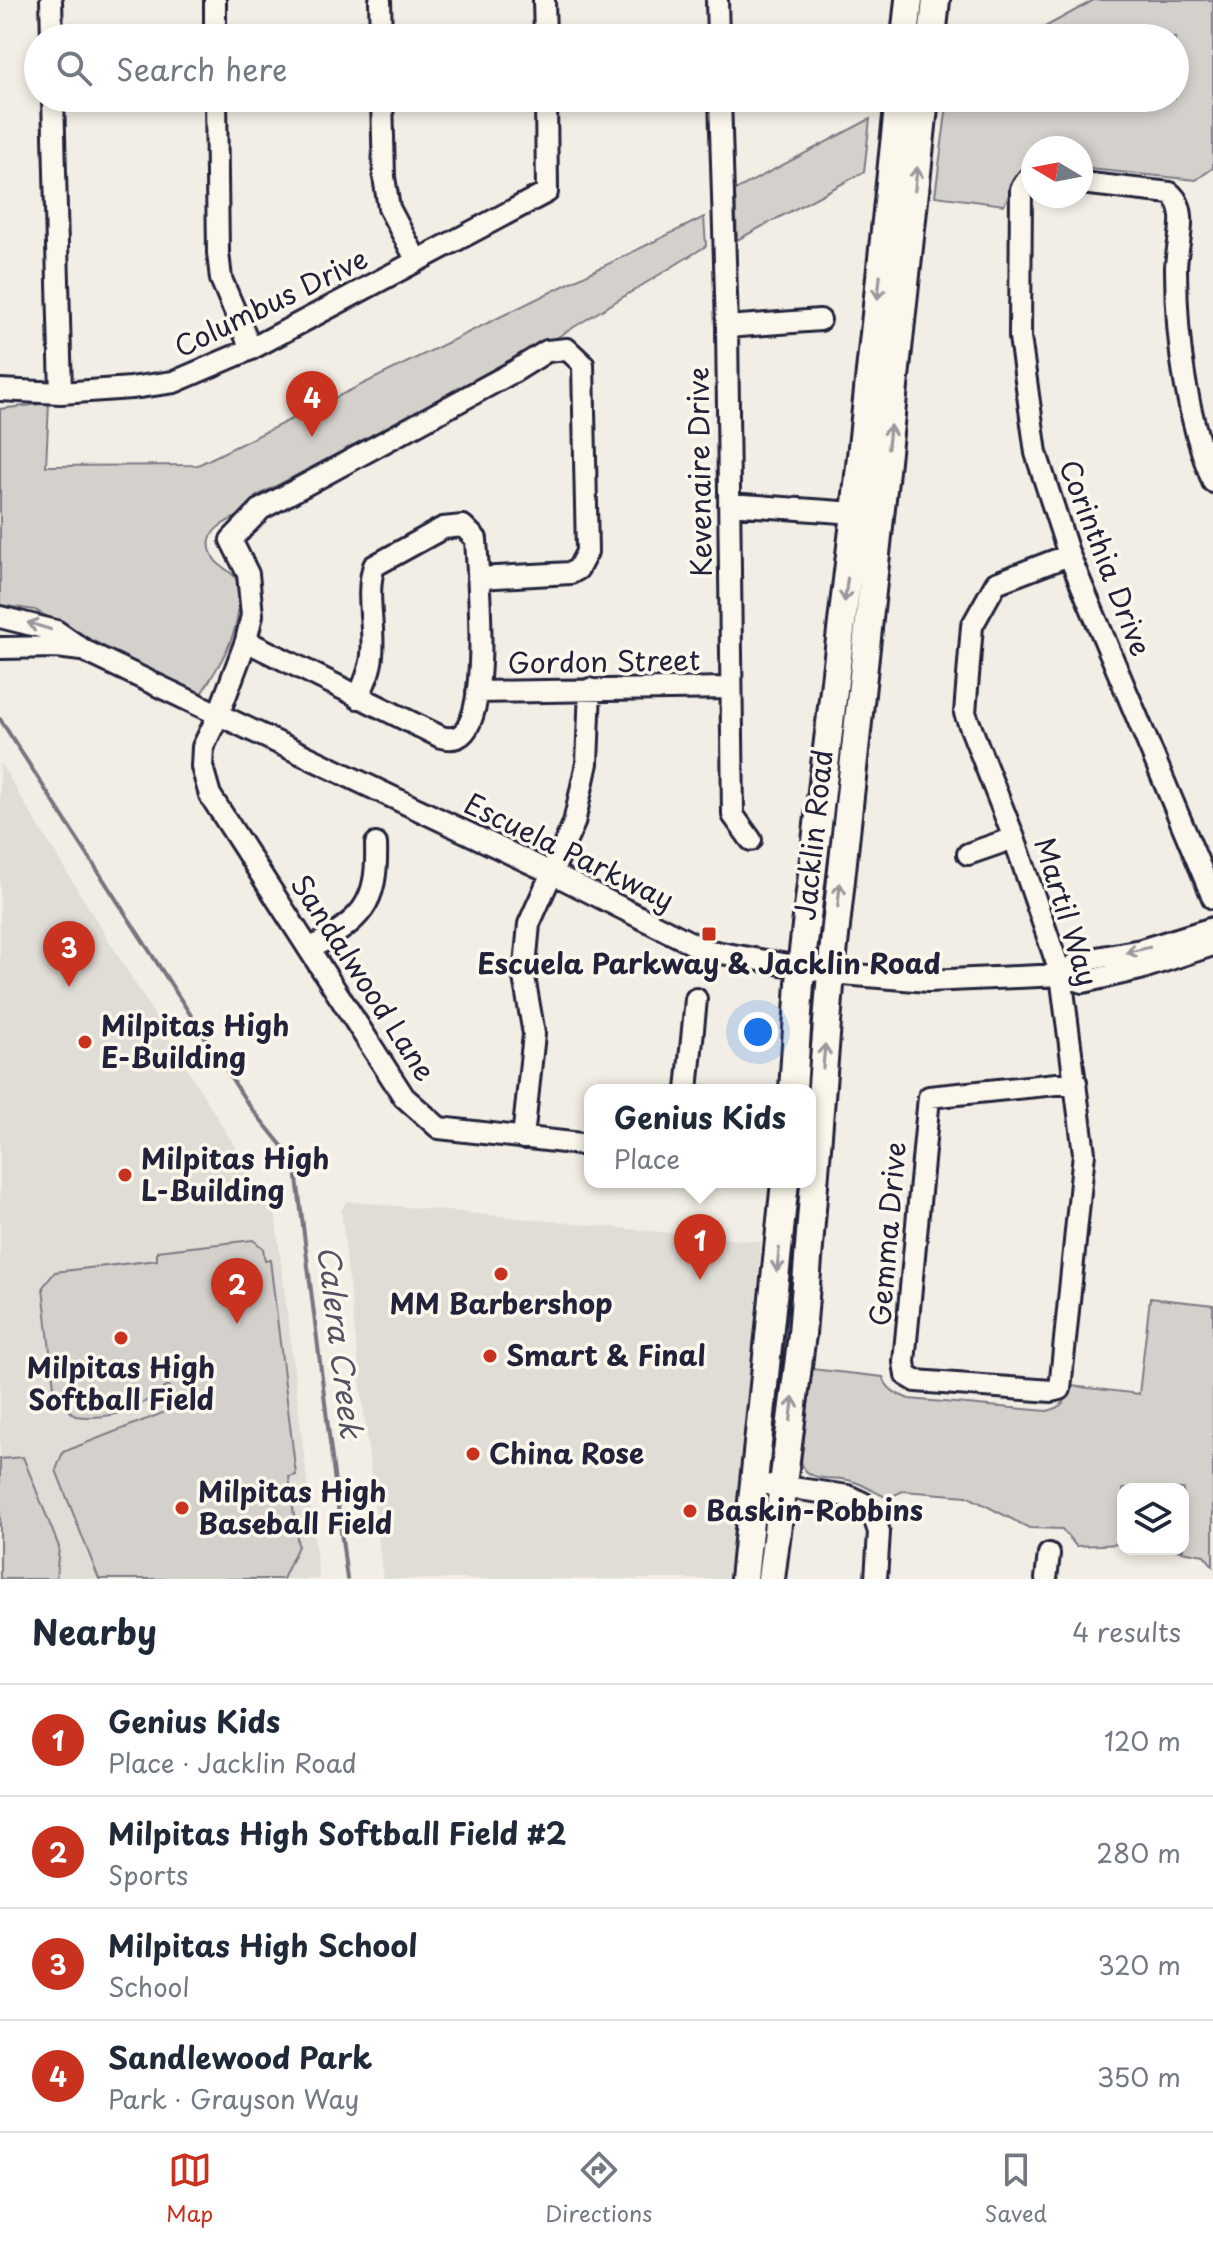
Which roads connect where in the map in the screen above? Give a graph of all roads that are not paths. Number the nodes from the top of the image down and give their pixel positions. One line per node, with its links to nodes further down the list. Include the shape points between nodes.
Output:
1 (51, 0): 8 (street)
2 (215, 0): 9 (street)
3 (380, 0): 10 (street)
4 (544, 0): 11 (street)
5 (717, 0): 12 (street)
6 (909, 0): 13 (main road)
7 (936, 0): 14 (main road)
8 (52, 24)
9 (215, 24)
10 (381, 24)
11 (545, 24)
12 (718, 24)
13 (906, 24)
14 (933, 24)
15 (53, 112): 29 (street)
16 (216, 112): 27 (street, via 221,279)
17 (382, 112): 24 (street, via 389,208)
18 (546, 112): 24 (street, Columbus Drive, via 547,192)
19 (720, 112): 26 (street, Kevenaire Drive)
20 (898, 112): 32 (main road, Jacklin Road, one-way to 32)
21 (924, 112): 33 (main road, Jacklin Road, one-way to 21)
22 (1093, 184): 30 (street, via 1170,193 1182,209 1176,266 1180,351 1201,453)
23 (1021, 189): 34 (street, Corinthia Drive, via 1020,337 1036,453)
24 (417, 261): 27 (street, Columbus Drive)
25 (820, 320): 26 (street)
26 (727, 327): 31 (street, Kevenaire Drive)
27 (251, 349): 29 (street, Columbus Drive, via 174,382)
28 (0, 390): 29 (street, Columbus Drive)
29 (61, 393)
30 (1213, 482)
31 (729, 504): 32 (street); 40 (street, Kevenaire Drive)
32 (855, 513): 33 (street); 54 (main road, Jacklin Road, one-way to 54)
33 (882, 515): 55 (main road, Jacklin Road, one-way to 33)
34 (1069, 555): 45 (street, Martil Way, via 996,583 972,626 965,713); 50 (street, Corinthia Drive)
35 (478, 578): 37 (street, Sandalwood Lane, via 571,573 587,552 583,364 567,349 547,351 261,509 231,540 248,574 252,615); 42 (street); 43 (street, via 476,539 463,526 443,528 374,566 372,656)
36 (0, 617): 39 (street, Escuela Parkway, one-way to 36, via 56,631)
37 (246, 641): 43 (street); 44 (street, Sandalwood Lane)
38 (0, 648): 39 (street, Escuela Parkway)
39 (85, 651): 44 (street, Escuela Parkway)
40 (730, 688): 41 (street, Gordon Street); 46 (street, Kevenaire Drive, via 733,815)
41 (590, 689): 42 (street, Gordon Street); 49 (street, via 581,793)
42 (477, 692): 43 (street, via 464,732 449,739)
43 (358, 698)
44 (218, 716): 49 (street, Escuela Parkway); 53 (street, Sandalwood Lane, via 201,758 210,795)
45 (1014, 838): 48 (street); 56 (street, Martil Way)
46 (751, 840)
47 (376, 844): 53 (street, via 370,899 357,917)
48 (968, 854)
49 (552, 873): 54 (street, Escuela Parkway, via 705,950); 61 (street, via 529,924 524,977 534,1034)
50 (1213, 898)
51 (1213, 928): 56 (street, Escuela Parkway, one-way to 56, via 1141,950 1080,961)
52 (1213, 945): 56 (street, Escuela Parkway, via 1083,982)
53 (310, 949): 61 (street, Sandalwood Lane, via 404,1097 439,1128)
54 (801, 968): 55 (street, Escuela Parkway); 60 (main road, Jacklin Road)
55 (831, 973): 56 (street, Escuela Parkway, via 928,981); 63 (main road, Jacklin Road, one-way to 55)
56 (1061, 975): 58 (street, Martil Way)
57 (696, 999): 59 (street)
58 (1076, 1082): 66 (street, Martil Way, via 1084,1153 1064,1364 1060,1389); 66 (street, Gemma Drive, via 929,1097 904,1362 906,1375 916,1381)
59 (688, 1084)
60 (793, 1084)
61 (523, 1138): 62 (street, Sandalwood Lane)
62 (584, 1144)
63 (816, 1160)
64 (784, 1188): 67 (main road, one-way to 67)
65 (814, 1188): 68 (main road, Jacklin Road, one-way to 65)
66 (1052, 1391)
67 (753, 1483): 68 (street); 70 (main road)
68 (782, 1486): 71 (main road, Jacklin Road); 72 (street, via 863,1503 879,1532)
69 (1049, 1554): 73 (street)
70 (744, 1579)
71 (771, 1579)
72 (876, 1579)
73 (1046, 1579)

